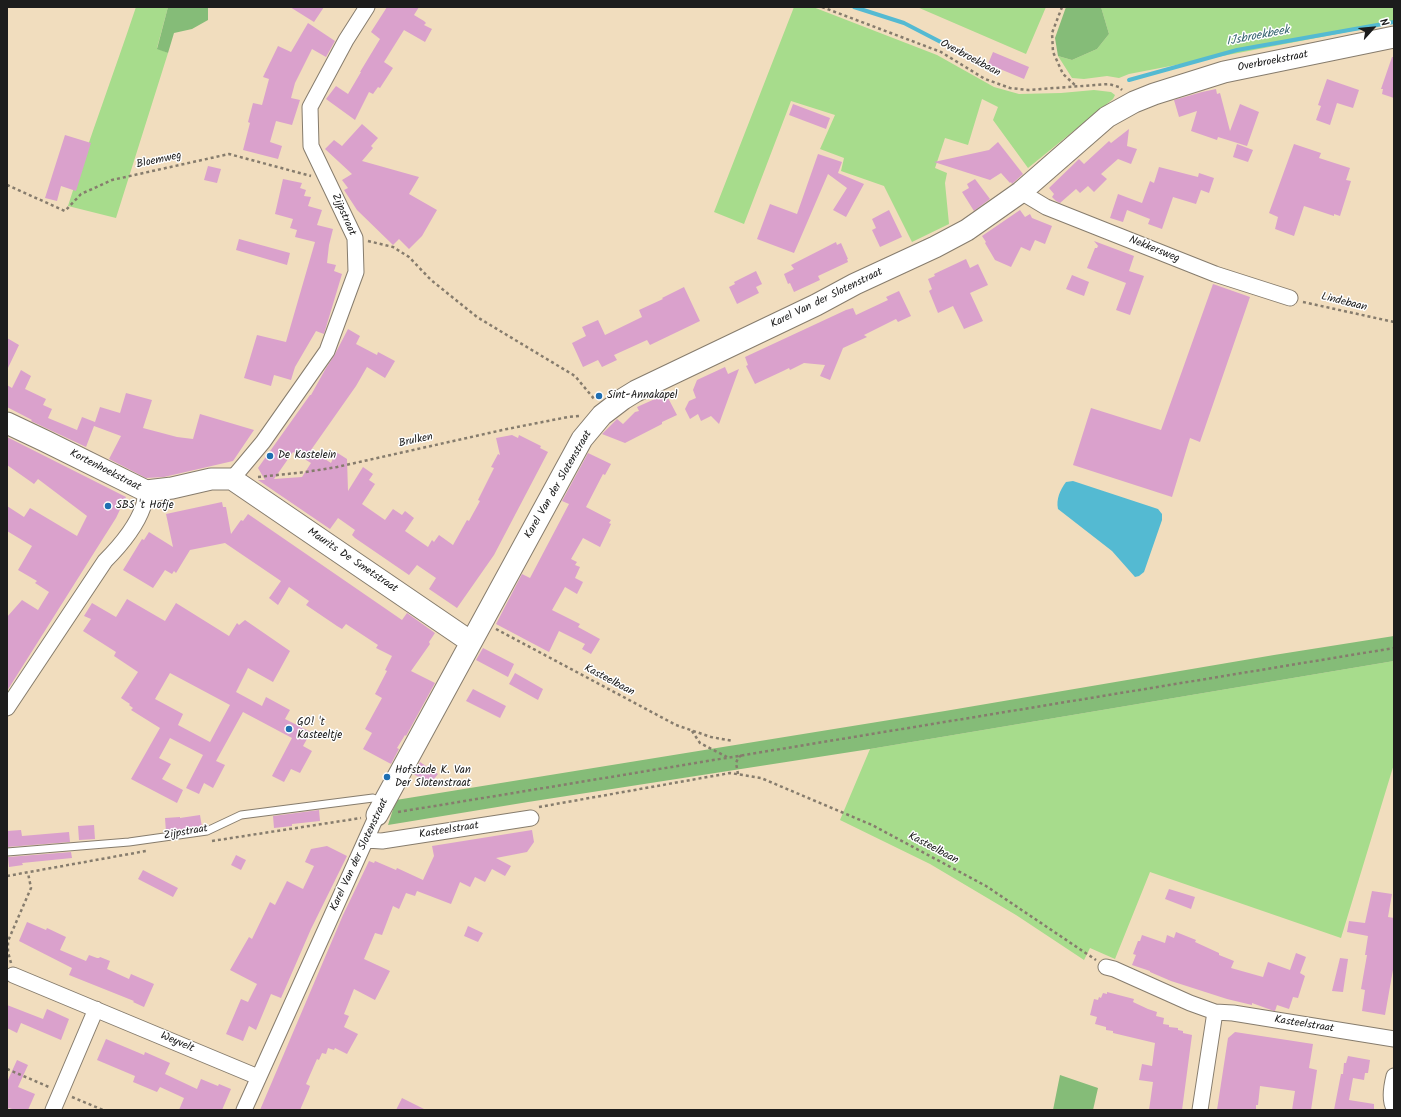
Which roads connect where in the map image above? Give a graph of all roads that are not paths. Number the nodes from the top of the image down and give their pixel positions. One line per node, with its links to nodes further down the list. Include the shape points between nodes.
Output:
1 (367, 7): 7 (street, Zijpstraat, via 310,107 311,146 355,238 356,272 326,351 263,442)
2 (1394, 37): 3 (street, Overbroekstraat, via 1224,72)
3 (1154, 94): 4 (street, Karel Van der Slotenstraat, via 1107,117)
4 (1021, 192): 5 (street, Nekkersweg, via 1046,207 1208,271); 9 (street, Karel Van der Slotenstraat, via 967,230 936,247 636,391 604,413 582,439)
5 (1290, 298)
6 (7, 423): 8 (street, Kortenhoekstraat)
7 (232, 479): 8 (street, Kortenhoekstraat, via 211,479); 9 (street, Maurits De Smetstraat)
8 (146, 492): 10 (street, via 144,506 136,521 105,561)
9 (471, 642): 11 (street, Karel Van der Slotenstraat)
10 (7, 708)
11 (381, 809): 13 (street, Karel Van der Slotenstraat); 14 (lane, Zijpstraat, via 373,798 241,815 207,832 129,842)
12 (531, 818): 13 (street, Kasteelstraat, via 382,841)
13 (366, 840): 21 (street, Karel Van der Slotenstraat)
14 (7, 852)
15 (1106, 967): 18 (street, Kasteelstraat)
16 (13, 975): 17 (street, Weyvelt)
17 (96, 1009): 21 (street, Weyvelt); 23 (street)
18 (1215, 1012): 19 (street, Kasteelstraat); 25 (street)
19 (1394, 1039)
20 (1394, 1076): 22 (street)
21 (258, 1077): 24 (street, Karel Van der Slotenstraat)
22 (1394, 1108)
23 (53, 1110)
24 (244, 1110)
25 (1200, 1110)

